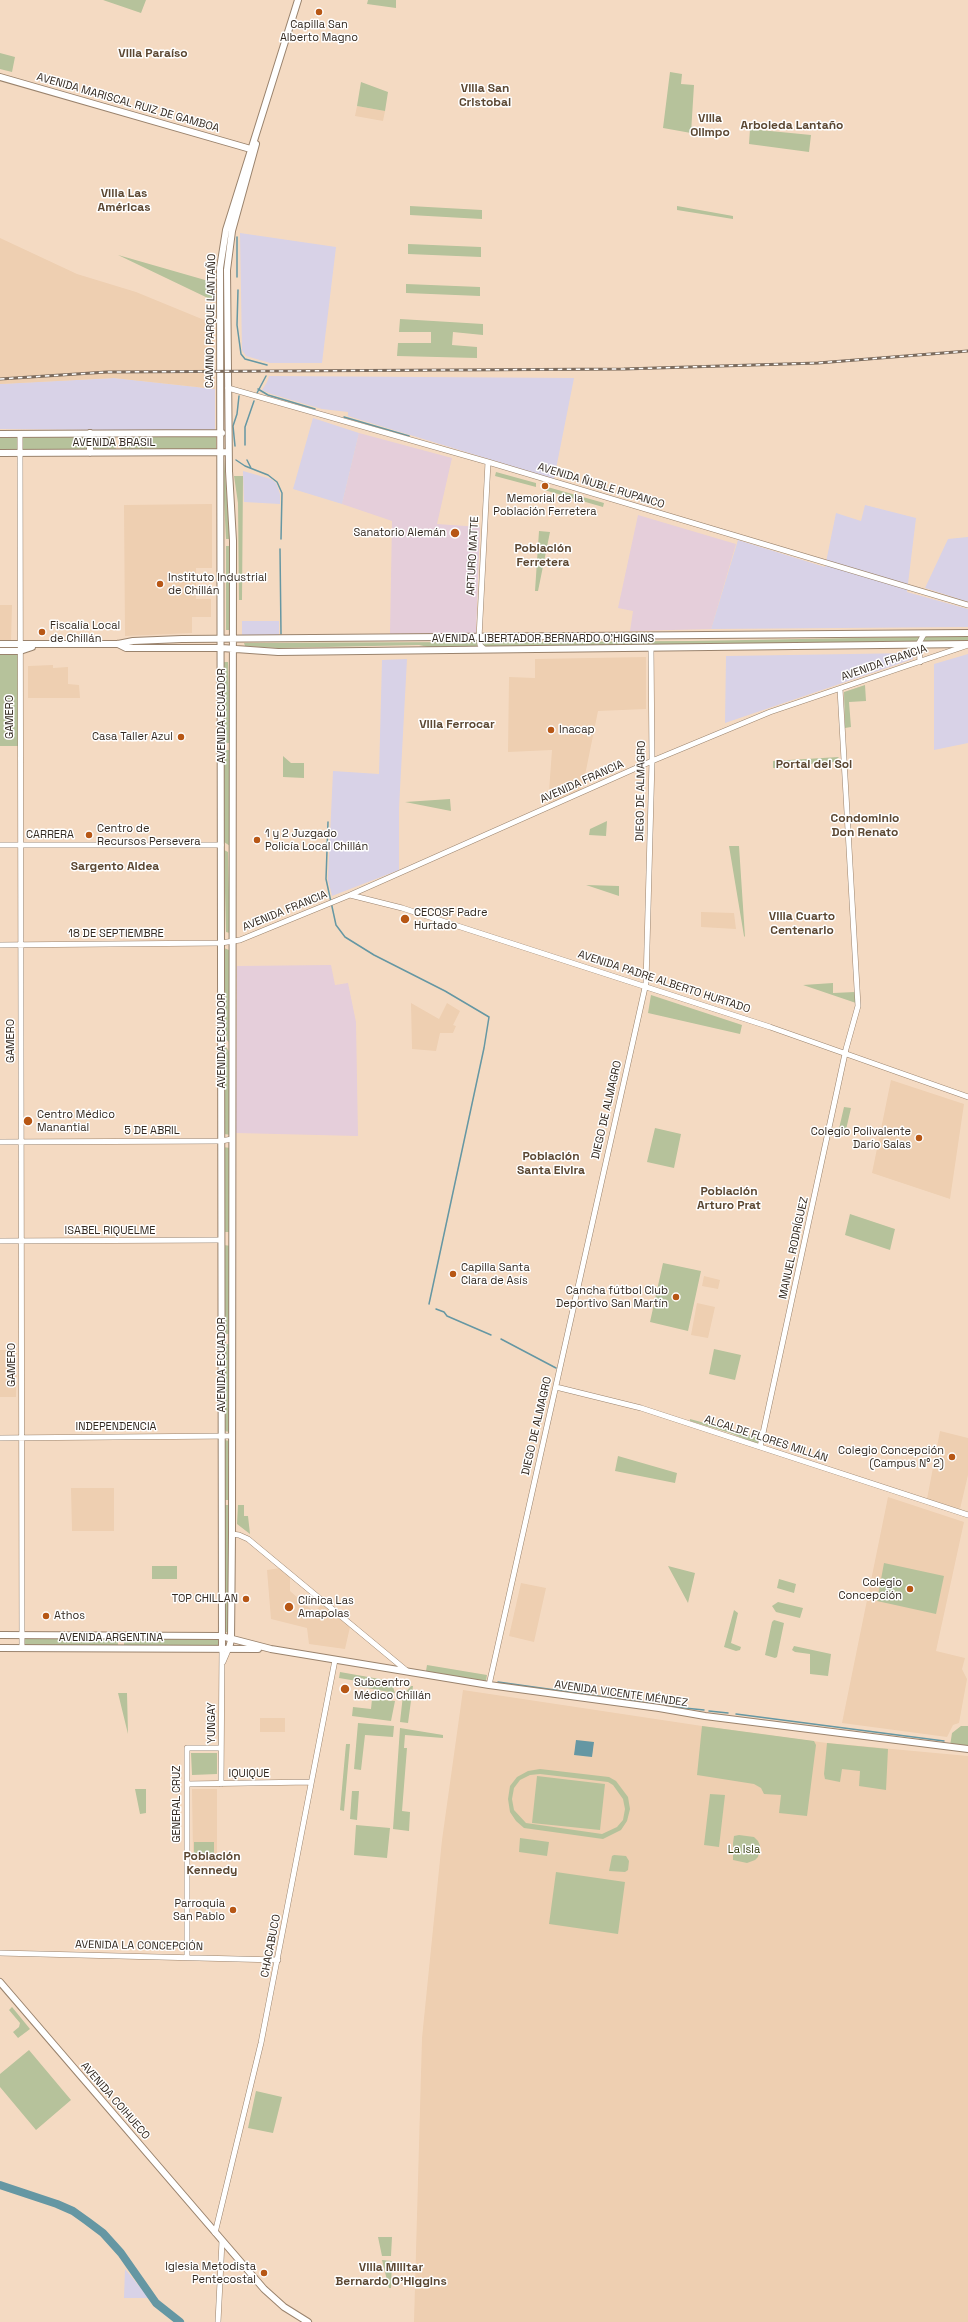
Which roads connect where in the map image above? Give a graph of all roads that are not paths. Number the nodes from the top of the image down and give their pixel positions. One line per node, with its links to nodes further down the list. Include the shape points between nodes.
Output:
1 (298, 0): 3 (main road, CAMINO PARQUE LANTAÑO)
2 (0, 77): 3 (main road, AVENIDA MARISCAL RUIZ DE GAMBOA)
3 (253, 149): 4 (main road, CAMINO PARQUE LANTAÑO, via 228,249); 6 (main road, CAMINO PARQUE LANTAÑO, via 226,230 221,258)
4 (228, 388): 7 (main road, CAMINO PARQUE LANTAÑO); 15 (street, AVENIDA ÑUBLE RUPANCO)
5 (90, 433): 6 (main road, AVENIDA BRASIL); 9 (main road, AVENIDA BRASIL); 13 (main road)
6 (220, 433): 7 (main road, AVENIDA BRASIL); 14 (main road, AVENIDA ECUADOR)
7 (228, 433): 10 (main road, AVENIDA ECUADOR)
8 (0, 434): 9 (main road, AVENIDA BRASIL)
9 (20, 434): 12 (street, GAMERO)
10 (228, 452): 14 (main road, AVENIDA BRASIL); 23 (main road, AVENIDA ECUADOR, via 232,513)
11 (0, 453): 12 (main road, AVENIDA BRASIL)
12 (20, 453): 13 (main road, AVENIDA BRASIL); 29 (street, GAMERO)
13 (90, 453): 14 (main road, AVENIDA BRASIL)
14 (220, 453): 22 (main road, AVENIDA ECUADOR)
15 (488, 462): 16 (street, AVENIDA ÑUBLE RUPANCO); 20 (street, ARTURO MATTE)
16 (968, 605)
17 (968, 633): 18 (main road, AVENIDA LIBERTADOR BERNARDO O'HIGGINS)
18 (924, 634): 19 (main road, AVENIDA LIBERTADOR BERNARDO O'HIGGINS); 26 (street)
19 (794, 635): 21 (main road, AVENIDA LIBERTADOR BERNARDO O'HIGGINS); 28 (main road)
20 (479, 638): 21 (main road, AVENIDA LIBERTADOR BERNARDO O'HIGGINS); 23 (main road, AVENIDA LIBERTADOR BERNARDO O'HIGGINS); 33 (street, ARTURO MATTE)
21 (499, 638): 34 (main road, via 497,644)
22 (222, 639): 23 (main road, AVENIDA LIBERTADOR BERNARDO O'HIGGINS); 25 (main road, AVENIDA LIBERTADOR BERNARDO O'HIGGINS, via 160,639); 30 (main road, AVENIDA ECUADOR)
23 (232, 639): 32 (main road, AVENIDA ECUADOR)
24 (0, 644): 29 (main road, AVENIDA LIBERTADOR BERNARDO O'HIGGINS)
25 (118, 644): 29 (main road, AVENIDA LIBERTADOR BERNARDO O'HIGGINS); 30 (main road, AVENIDA LIBERTADOR BERNARDO O'HIGGINS, via 126,648)
26 (919, 645): 27 (main road, AVENIDA LIBERTADOR BERNARDO O'HIGGINS); 28 (main road, AVENIDA LIBERTADOR BERNARDO O'HIGGINS); 36 (street)
27 (968, 645): 36 (street, AVENIDA FRANCIA)
28 (793, 646): 31 (main road, AVENIDA LIBERTADOR BERNARDO O'HIGGINS)
29 (20, 647): 35 (main road, AVENIDA LIBERTADOR BERNARDO O'HIGGINS); 40 (street, GAMERO)
30 (222, 648): 32 (main road, AVENIDA LIBERTADOR BERNARDO O'HIGGINS); 41 (main road, AVENIDA ECUADOR)
31 (651, 648): 34 (main road, AVENIDA LIBERTADOR BERNARDO O'HIGGINS); 38 (street, DIEGO DE ALMAGRO)
32 (232, 649): 33 (main road, AVENIDA LIBERTADOR BERNARDO O'HIGGINS, via 278,652); 42 (main road, AVENIDA ECUADOR)
33 (484, 649): 34 (main road, AVENIDA LIBERTADOR BERNARDO O'HIGGINS)
34 (500, 649)
35 (0, 651)
36 (920, 662): 37 (street, AVENIDA FRANCIA)
37 (840, 689): 38 (street, AVENIDA FRANCIA, via 770,712); 51 (street, MANUEL RODRÍGUEZ, via 858,999)
38 (652, 761): 43 (street, AVENIDA FRANCIA); 48 (street, DIEGO DE ALMAGRO)
39 (0, 845): 40 (street, CARRERA)
40 (20, 845): 41 (street, CARRERA); 47 (street, GAMERO)
41 (221, 845): 42 (main road); 45 (main road, AVENIDA ECUADOR)
42 (232, 853): 44 (main road, AVENIDA ECUADOR)
43 (350, 895): 44 (street, AVENIDA FRANCIA); 48 (street, AVENIDA PADRE ALBERTO HURTADO, via 402,908)
44 (231, 942): 45 (street, 18 DE SEPTIEMBRE); 50 (main road, AVENIDA ECUADOR)
45 (222, 943): 47 (street, 18 DE SEPTIEMBRE); 49 (main road, AVENIDA ECUADOR)
46 (0, 945): 47 (street, 18 DE SEPTIEMBRE)
47 (21, 945): 56 (street, GAMERO)
48 (645, 987): 51 (street, AVENIDA PADRE ALBERTO HURTADO); 62 (street, DIEGO DE ALMAGRO)
49 (221, 1042): 50 (main road, via 227,1044); 54 (main road, AVENIDA ECUADOR)
50 (232, 1053): 53 (main road, AVENIDA ECUADOR)
51 (846, 1053): 52 (street, AVENIDA PADRE ALBERTO HURTADO); 67 (street, MANUEL RODRÍGUEZ)
52 (968, 1097)
53 (232, 1139): 54 (street, 5 DE ABRIL); 57 (main road, AVENIDA ECUADOR)
54 (221, 1141): 56 (street, 5 DE ABRIL); 58 (main road, AVENIDA ECUADOR)
55 (0, 1142): 56 (street, 5 DE ABRIL)
56 (22, 1142): 61 (street, GAMERO)
57 (232, 1232): 58 (main road, via 226,1230); 64 (main road, AVENIDA ECUADOR)
58 (221, 1233): 59 (main road, AVENIDA ECUADOR)
59 (221, 1240): 61 (street, ISABEL RIQUELME); 63 (main road, AVENIDA ECUADOR)
60 (0, 1241): 61 (street, ISABEL RIQUELME)
61 (22, 1241): 66 (street, GAMERO)
62 (556, 1387): 67 (street, ALCALDE FLORES MILLÁN, via 636,1407); 82 (street, DIEGO DE ALMAGRO)
63 (222, 1436): 64 (street, INDEPENDENCIA); 66 (street, INDEPENDENCIA); 72 (main road, AVENIDA ECUADOR)
64 (232, 1436): 69 (main road, AVENIDA ECUADOR)
65 (0, 1438): 66 (street, INDEPENDENCIA)
66 (22, 1438): 71 (street, GAMERO)
67 (760, 1447): 68 (street, ALCALDE FLORES MILLÁN)
68 (968, 1515)
69 (232, 1534): 73 (main road, AVENIDA ECUADOR); 81 (street, via 248,1539)
70 (0, 1635): 71 (main road, AVENIDA ARGENTINA)
71 (22, 1635): 72 (main road, AVENIDA ARGENTINA); 75 (street, GAMERO)
72 (221, 1636): 73 (main road, AVENIDA VICENTE MÉNDEZ); 76 (main road, AVENIDA ECUADOR)
73 (231, 1640): 77 (main road, AVENIDA ECUADOR); 78 (main road, AVENIDA VICENTE MÉNDEZ)
74 (0, 1648): 75 (main road, AVENIDA ARGENTINA)
75 (22, 1648): 76 (main road, AVENIDA ARGENTINA)
76 (222, 1648): 77 (main road, AVENIDA VICENTE MÉNDEZ); 80 (street, YUNGAY)
77 (229, 1648): 78 (main road, AVENIDA VICENTE MÉNDEZ); 80 (street, YUNGAY)
78 (271, 1649): 79 (main road, AVENIDA VICENTE MÉNDEZ)
79 (335, 1660): 81 (main road, AVENIDA VICENTE MÉNDEZ); 85 (street, CHACABUCO)
80 (222, 1663): 83 (street, YUNGAY)
81 (407, 1672): 82 (main road, AVENIDA VICENTE MÉNDEZ)
82 (489, 1685): 84 (main road, AVENIDA VICENTE MÉNDEZ, via 705,1716)
83 (221, 1748): 86 (street, GENERAL CRUZ, via 187,1748); 87 (street, YUNGAY)
84 (968, 1749)
85 (312, 1782): 87 (street, IQUIQUE); 90 (street, CHACABUCO)
86 (187, 1784): 87 (street, IQUIQUE); 89 (street, GENERAL CRUZ)
87 (221, 1784)
88 (0, 1953): 89 (street, AVENIDA LA CONCEPCIÓN)
89 (187, 1957): 90 (street, AVENIDA LA CONCEPCIÓN)
90 (278, 1960): 92 (street, CHACABUCO)
91 (0, 1982): 92 (main road, AVENIDA COIHUECO)
92 (216, 2233): 93 (main road, AVENIDA COIHUECO)
93 (222, 2241): 94 (street); 95 (main road, AVENIDA COIHUECO, via 272,2297)
94 (218, 2322)
95 (308, 2322)

